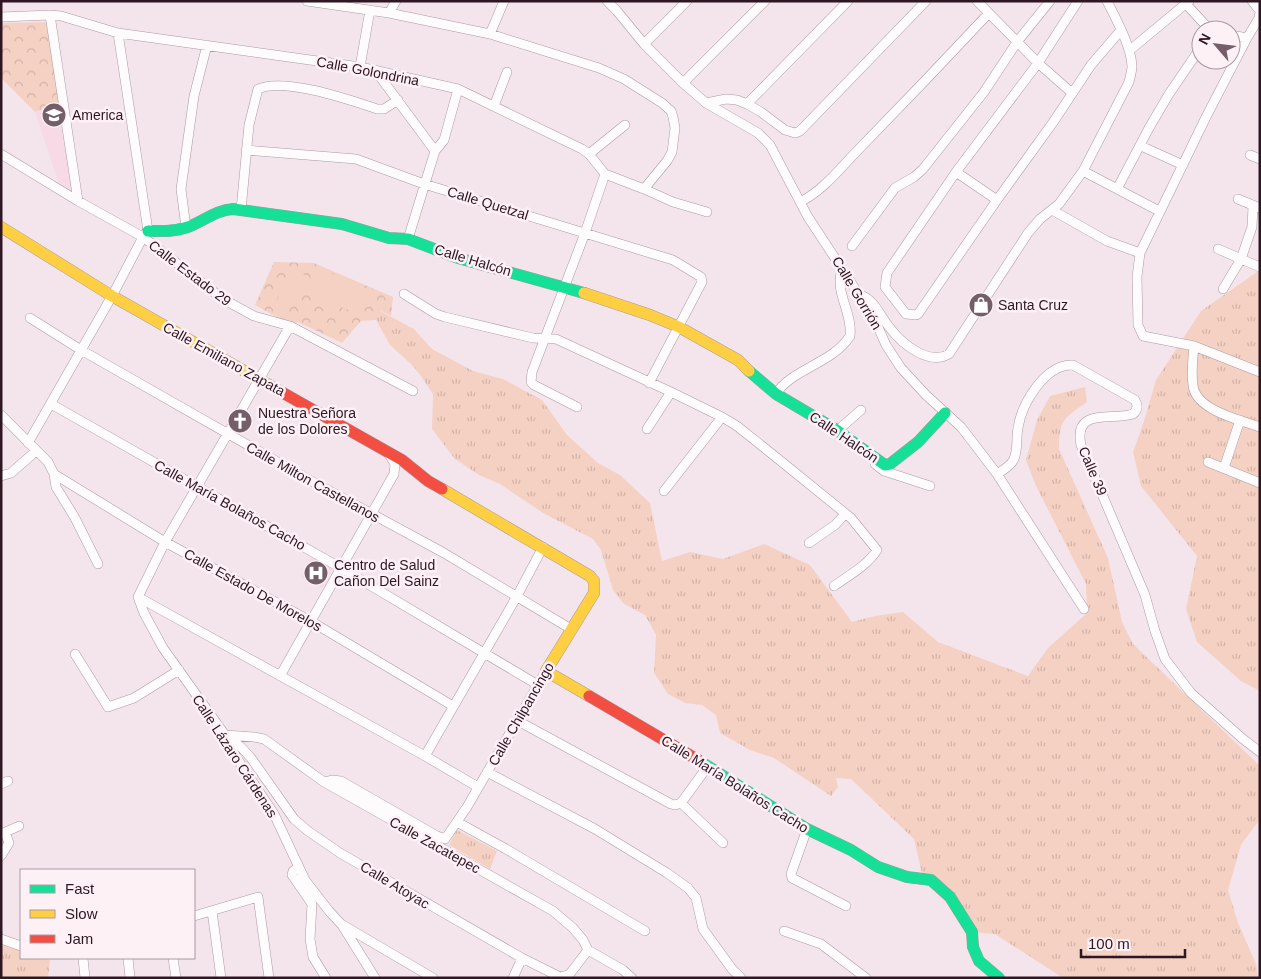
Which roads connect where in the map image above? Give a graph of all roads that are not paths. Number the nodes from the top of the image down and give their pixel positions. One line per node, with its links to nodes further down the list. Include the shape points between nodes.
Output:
1 (307, 1): 15 (street)
2 (396, 1): 16 (street)
3 (504, 1): 23 (street)
4 (607, 1): 27 (street, Calle Gorrión)
5 (687, 1): 27 (street)
6 (765, 1): 35 (street)
7 (848, 1): 40 (street)
8 (926, 1): 40 (street, via 795,134)
9 (977, 1): 17 (street)
10 (1050, 1): 26 (street)
11 (1078, 1): 30 (street)
12 (1108, 1): 21 (street)
13 (1252, 1): 25 (street, via 1260,11)
14 (1188, 2): 20 (street); 29 (street)
15 (370, 10): 16 (street); 32 (street)
16 (389, 13): 23 (street)
17 (989, 13): 26 (street); 60 (street, via 843,165 810,197)
18 (50, 15): 19 (street, Calle Golondrina); 22 (street, Calle Golondrina); 59 (street)
19 (1, 17)
20 (1202, 20)
21 (1121, 30): 29 (street); 37 (street)
22 (118, 33): 28 (street, Calle Golondrina); 69 (street)
23 (490, 34): 55 (street, via 624,79 671,111 675,128 672,152)
24 (1241, 37): 25 (street)
25 (1247, 38): 50 (street)
26 (1017, 42): 30 (street); 71 (street, via 984,92 923,169 895,188)
27 (644, 44): 35 (street, Calle Gorrión)
28 (207, 45): 32 (street, Calle Golondrina); 67 (street, via 194,96 181,189)
29 (1129, 51): 51 (street, via 1132,68 1129,82)
30 (1038, 62): 37 (street); 52 (street)
31 (1191, 62): 43 (street)
32 (360, 67): 33 (street, Calle Golondrina)
33 (375, 70): 36 (street, Calle Golondrina); 38 (street)
34 (507, 72): 41 (street)
35 (683, 83): 39 (street, Calle Gorrión)
36 (458, 89): 41 (street, Calle Golondrina); 45 (street, via 444,140)
37 (1072, 93): 58 (street)
38 (398, 100): 44 (street, via 384,109 377,109 287,86 258,89); 45 (street)
39 (706, 103): 40 (street, via 726,99); 60 (street, Calle Gorrión, via 758,133 770,145)
40 (747, 104)
41 (494, 106): 47 (street, Calle Golondrina)
42 (625, 125): 47 (street)
43 (1141, 146): 50 (street); 56 (street)
44 (246, 150): 54 (street, Calle Quetzal, via 356,159); 62 (street)
45 (435, 150): 54 (street)
46 (1, 154): 59 (street, Calle Estado 29)
47 (589, 154): 53 (street, Calle Golondrina)
48 (1250, 155): 49 (street)
49 (1260, 158)
50 (1183, 165): 64 (street)
51 (1083, 171): 56 (street); 63 (street, via 1060,204)
52 (956, 172): 58 (street); 58 (street, via 887,273 885,287 906,314 918,314)
53 (605, 174): 55 (street); 68 (street)
54 (424, 184): 68 (street, Calle Quetzal); 70 (street)
55 (644, 188): 65 (street, via 673,202)
56 (1117, 189): 64 (street)
57 (1238, 199): 61 (street)
58 (997, 200)
59 (78, 201): 69 (street, Calle Estado 29)
60 (800, 202): 76 (street, Calle Gorrión)
61 (1256, 207): 74 (street)
62 (241, 210): 67 (street, Calle Halcón, via 227,209); 70 (street, Calle Halcón, via 342,224 389,238)
63 (1052, 210): 73 (street, via 1107,241); 80 (street, via 1028,233 949,354 941,358 925,356 899,339 872,303)
64 (1160, 211): 73 (street)
65 (707, 212)
66 (1, 227): 81 (street, Calle Emiliano Zapata)
67 (186, 228): 69 (street, Calle Halcón)
68 (585, 233): 77 (street); 84 (street, Calle Quetzal, via 673,260 701,277 703,280)
69 (146, 234): 81 (street); 83 (street, Calle Estado 29, via 223,300 254,316)
70 (408, 239): 77 (street, Calle Halcón, via 458,258)
71 (852, 246)
72 (1218, 249): 74 (street)
73 (1140, 253): 86 (street, via 1138,325 1143,336)
74 (1241, 259): 75 (street); 78 (street)
75 (1260, 267)
76 (842, 270): 80 (street, Calle Gorrión); 93 (street, via 840,280 850,319 850,336 837,352 786,382)
77 (565, 287): 84 (street, Calle Halcón); 85 (street)
78 (1223, 289)
79 (404, 294): 85 (street, via 445,317)
80 (858, 294): 97 (street, Calle Gorrión, via 901,368)
81 (112, 296): 87 (street); 89 (street, Calle Emiliano Zapata)
82 (30, 318): 87 (street, Calle Milton Castellanos)
83 (290, 326): 89 (street); 91 (street, Calle Estado 29)
84 (679, 327): 90 (street); 93 (street, Calle Halcón, via 738,360)
85 (545, 338): 90 (street, via 556,339); 95 (street, via 531,382)
86 (1194, 346): 88 (street); 100 (street, via 1192,387 1201,402)
87 (81, 350): 94 (street); 104 (street, Calle Milton Castellanos)
88 (1260, 372)
89 (259, 379): 104 (street); 107 (street, Calle Emiliano Zapata)
90 (649, 382): 92 (street)
91 (412, 391)
92 (671, 392): 98 (street); 102 (street)
93 (776, 394): 103 (street, Calle Halcón)
94 (51, 404): 105 (street); 115 (street, Calle María Bolaños Cacho)
95 (577, 407)
96 (861, 410): 103 (street)
97 (944, 413): 108 (street, Calle Halcón, via 918,442 890,464 885,465); 112 (street, Calle Gorrión, via 961,427)
98 (722, 418): 117 (street); 118 (street, via 737,426)
99 (3, 419): 105 (street)
100 (1240, 420): 101 (street); 110 (street)
101 (1260, 428)
102 (647, 429)
103 (837, 430): 108 (street, Calle Halcón)
104 (227, 433): 115 (street); 119 (street, Calle Milton Castellanos)
105 (28, 442): 106 (street)
106 (36, 451): 111 (street, via 48,462); 113 (street, via 11,473)
107 (387, 451): 119 (street, via 396,468); 122 (street, Calle Emiliano Zapata, via 428,481)
108 (868, 454): 116 (street, via 872,462 884,471)
109 (1208, 462): 110 (street)
110 (1224, 468): 114 (street)
111 (54, 474): 120 (street, Calle Estado De Morelos); 123 (street, via 56,487)
112 (997, 474): 129 (street, Calle Gorrión); 141 (street, Calle 39, via 1014,460 1018,428 1029,397 1057,368 1073,365 1134,400 1137,409 1133,414 1098,417 1085,423 1079,435 1081,445 1145,595 1165,659 1191,692)
113 (1, 476)
114 (1260, 483)
115 (198, 486): 120 (street); 124 (street, Calle María Bolaños Cacho)
116 (930, 486)
117 (664, 491)
118 (845, 514): 121 (street); 126 (street, via 877,550 863,565)
119 (372, 515): 124 (street); 127 (street, Calle Milton Castellanos)
120 (165, 542): 128 (street); 130 (street, Calle Estado De Morelos)
121 (809, 543)
122 (543, 547): 125 (street, Calle Emiliano Zapata, via 590,576); 127 (street)
123 (98, 564)
124 (341, 568): 130 (street); 132 (street, Calle María Bolaños Cacho)
125 (595, 586): 131 (street, Calle Chilpancingo, via 594,593)
126 (834, 586)
127 (517, 596): 131 (street, Calle Milton Castellanos); 132 (street)
128 (138, 597): 134 (street, Calle Lázaro Cárdenas, via 163,648); 136 (street)
129 (1084, 609)
130 (312, 622): 136 (street); 138 (street, Calle Estado De Morelos)
131 (571, 629): 135 (street, Calle Chilpancingo)
132 (483, 653): 137 (street, Calle María Bolaños Cacho); 138 (street)
133 (75, 654): 134 (street, via 108,707 134,698)
134 (179, 670): 140 (street, Calle Lázaro Cárdenas)
135 (546, 671): 137 (street, Calle Chilpancingo); 143 (street, Calle María Bolaños Cacho)
136 (280, 676): 142 (street)
137 (538, 685): 139 (street, Calle Chilpancingo)
138 (453, 706): 142 (street)
139 (518, 721): 144 (street, Calle Chilpancingo); 147 (street, via 671,804)
140 (225, 735): 145 (street, Calle Zacatepec, via 264,739); 154 (street, Calle Lázaro Cárdenas, via 274,814); 164 (street, Calle Atoyac, via 251,758 294,819 308,831 340,853)
141 (1260, 752)
142 (425, 756): 146 (street)
143 (708, 766): 147 (street); 150 (street, Calle María Bolaños Cacho)
144 (487, 772): 146 (street, Calle Chilpancingo); 178 (street, via 595,830 688,888 696,898 703,929)
145 (324, 782): 148 (street, Calle Chilpancingo, via 341,781 445,839); 163 (street, Calle Zacatepec, via 553,911 573,928)
146 (478, 788): 148 (street, Calle Chilpancingo)
147 (681, 803): 152 (street)
148 (457, 822): 159 (street)
149 (19, 826): 151 (street)
150 (807, 829): 155 (street, via 792,878); 180 (street, Calle María Bolaños Cacho, via 878,867 931,880 940,886 972,932 979,962)
151 (3, 833): 153 (street, via 9,843)
152 (723, 843)
153 (1, 856)
154 (298, 868): 158 (street, Calle Lázaro Cárdenas, via 322,903); 173 (street, via 292,874 312,904 310,939 313,957)
155 (846, 906)
156 (212, 911): 157 (street); 171 (street); 172 (street, via 258,897)
157 (195, 916)
158 (342, 924): 174 (street); 175 (street, Calle Lázaro Cárdenas)
159 (645, 931)
160 (784, 931): 179 (street, via 821,944)
161 (1, 939): 162 (street)
162 (20, 946)
163 (588, 950): 164 (street, Calle Atoyac, via 565,977); 177 (street, Calle Zacatepec)
164 (522, 958): 176 (street)
165 (83, 959): 168 (street)
166 (128, 959): 169 (street)
167 (173, 959): 170 (street)
168 (85, 978)
169 (130, 978)
170 (176, 978)
171 (221, 978)
172 (269, 978)
173 (326, 978)
174 (374, 978)
175 (434, 978)
176 (513, 978)
177 (632, 978)
178 (741, 978)
179 (866, 978)
180 (999, 978)

